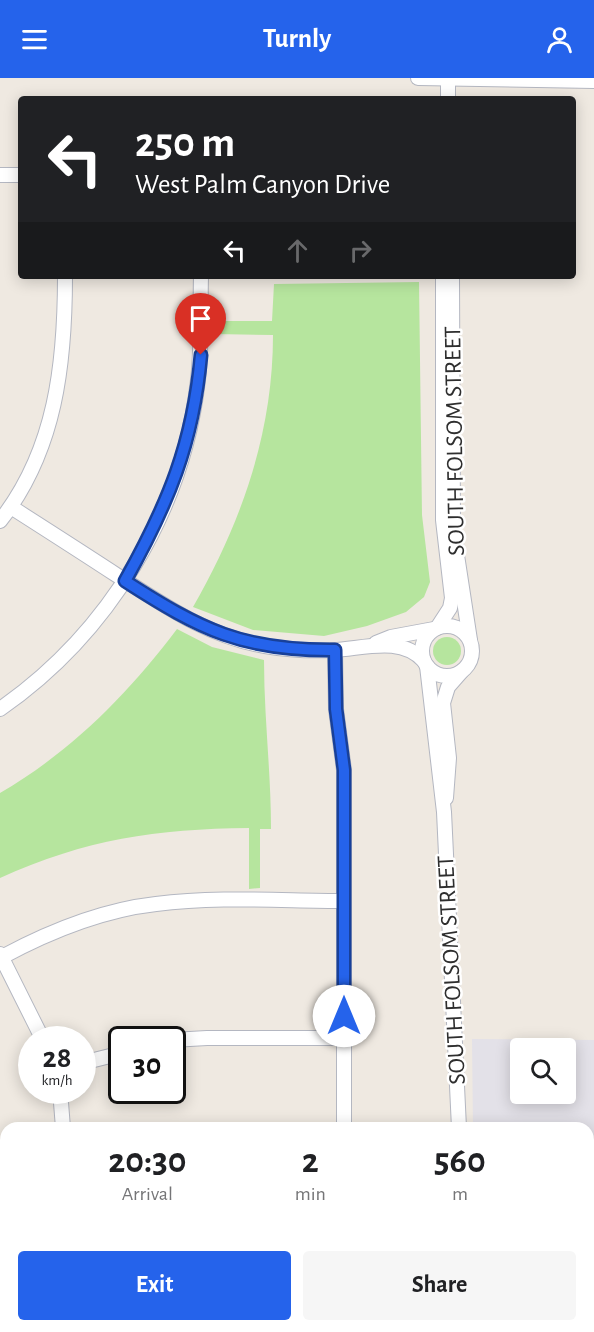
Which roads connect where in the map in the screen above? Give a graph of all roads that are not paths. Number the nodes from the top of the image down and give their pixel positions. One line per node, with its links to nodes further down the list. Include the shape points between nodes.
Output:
1 (418, 78): 2 (street)
2 (448, 78): 3 (street); 4 (street)
3 (594, 81)
4 (448, 96)
5 (0, 175): 6 (street)
6 (18, 175)
7 (65, 279): 11 (street, via 65,338 57,395 36,458)
8 (201, 279): 13 (street, via 201,355 190,429 171,491)
9 (443, 279): 14 (street, SOUTH FOLSOM STREET, via 443,520 452,598)
10 (452, 279): 15 (street, SOUTH FOLSOM STREET, via 453,529)
11 (11, 507): 12 (street); 13 (street)
12 (0, 521)
13 (125, 581): 17 (street, via 205,629 299,651); 20 (street, via 74,645)
14 (436, 629): 15 (street, via 452,626); 16 (street, via 391,637); 18 (street, via 423,647)
15 (470, 640): 19 (street, via 471,657)
16 (372, 645): 17 (street); 18 (street, via 405,648)
17 (335, 650): 22 (street, via 336,709 344,770)
18 (426, 663): 19 (street, via 440,675); 21 (street, SOUTH FOLSOM STREET)
19 (462, 671): 21 (street, SOUTH FOLSOM STREET, via 448,687 443,703 448,758)
20 (0, 709)
21 (444, 812): 30 (street, SOUTH FOLSOM STREET)
22 (344, 901): 23 (street, via 153,904 94,917); 25 (street)
23 (1, 956): 24 (street)
24 (36, 1026)
25 (344, 1038): 26 (street); 29 (street)
26 (186, 1039)
27 (61, 1104): 28 (street)
28 (63, 1122)
29 (344, 1122)
30 (459, 1122)

